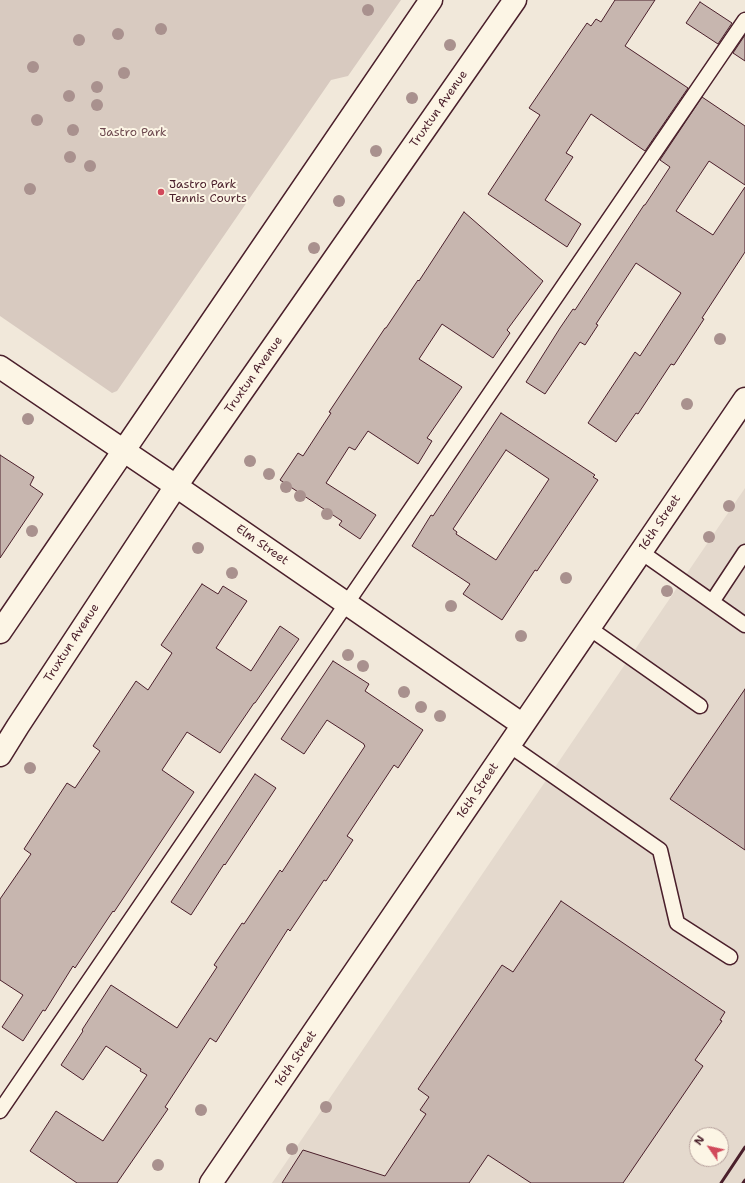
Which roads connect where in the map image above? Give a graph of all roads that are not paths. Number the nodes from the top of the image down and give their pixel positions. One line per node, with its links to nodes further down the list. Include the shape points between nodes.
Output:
1 (431, 0): 6 (main road)
2 (515, 0): 7 (main road, Truxtun Avenue)
3 (745, 20): 11 (lane)
4 (0, 367): 6 (main road, Elm Street)
5 (745, 399): 8 (main road, 16th Street)
6 (124, 451): 7 (main road, Elm Street); 14 (main road)
7 (176, 486): 11 (main road, Elm Street); 18 (main road, Truxtun Avenue)
8 (641, 552): 10 (lane); 13 (main road, 16th Street)
9 (745, 552): 10 (lane)
10 (712, 602): 12 (lane)
11 (347, 604): 16 (main road, Elm Street); 20 (lane)
12 (745, 625)
13 (589, 628): 15 (lane); 16 (main road, 16th Street)
14 (1, 629)
15 (700, 706)
16 (523, 725): 17 (main road, 16th Street)
17 (509, 745): 19 (lane, via 660,850 677,923); 21 (main road, 16th Street)
18 (0, 755)
19 (730, 957)
20 (0, 1111)
21 (211, 1183)

